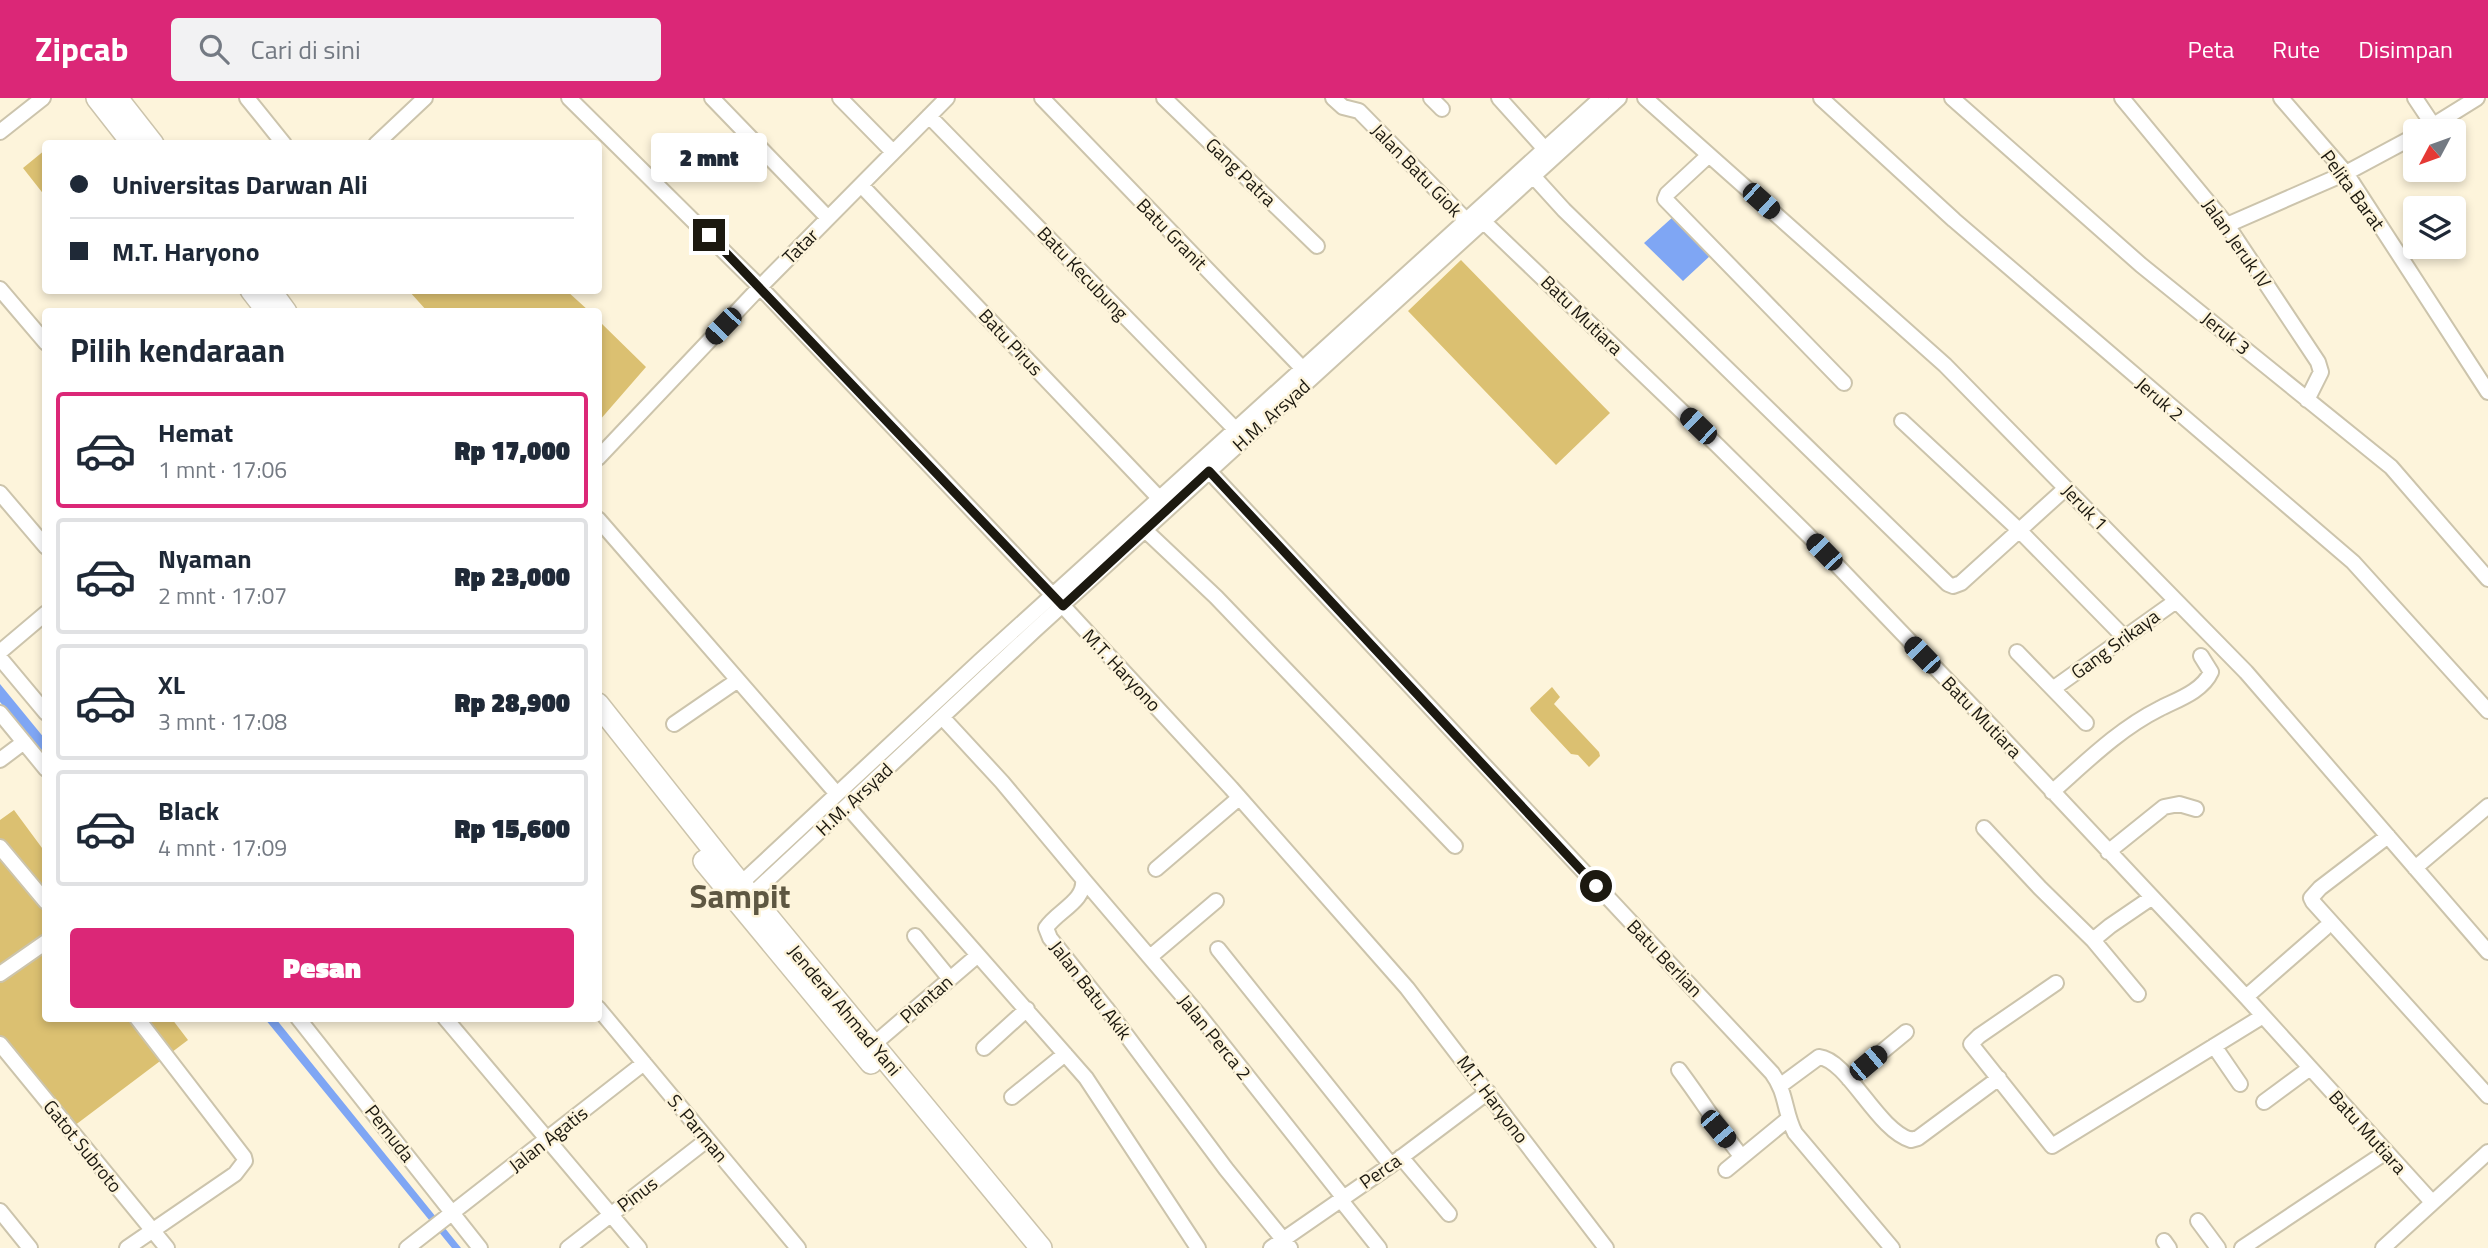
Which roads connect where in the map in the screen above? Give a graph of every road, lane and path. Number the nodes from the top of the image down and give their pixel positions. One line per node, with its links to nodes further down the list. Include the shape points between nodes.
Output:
1 (43, 98): 26 (street)
2 (97, 98): 27 (highway)
3 (117, 98): 28 (highway)
4 (247, 98): 29 (street)
5 (425, 98): 30 (street)
6 (569, 98): 43 (street, M.T. Haryono)
7 (712, 98): 38 (street)
8 (840, 98): 33 (street)
9 (1042, 98): 48 (street, Batu Granit)
10 (1164, 98): 42 (street, Gang Patra)
11 (1333, 98): 39 (street, Jalan Batu Giok, via 1343,107 1359,111)
12 (1499, 98): 32 (street)
13 (1601, 98): 32 (street, H.M. Arsyad)
14 (1619, 98): 36 (street, H.M. Arsyad)
15 (1645, 98): 34 (street, Jeruk 1)
16 (1821, 98): 76 (street, Jeruk 2, via 1954,220 2353,562)
17 (1952, 98): 51 (street, Jeruk 3, via 2141,265)
18 (2123, 98): 41 (street, Jalan Jeruk IV)
19 (2281, 98): 35 (street, Pelita Barat)
20 (2415, 98): 24 (street)
21 (2477, 98): 25 (street)
22 (944, 99): 23 (street, Tatar)
23 (929, 116): 33 (street, Tatar); 53 (street, Batu Kecubung)
24 (2425, 119)
25 (2443, 119)
26 (0, 132)
27 (130, 140)
28 (150, 140)
29 (281, 140)
30 (380, 140)
31 (2403, 142): 35 (street)
32 (1544, 148): 39 (street, H.M. Arsyad)
33 (893, 152): 37 (street, Tatar)
34 (1709, 155): 49 (street, via 1665,199); 56 (street, Jeruk 1, via 1929,349)
35 (2346, 173): 41 (street); 50 (street, Pelita Barat)
36 (1534, 177): 40 (street, H.M. Arsyad); 61 (street, via 1948,584 1961,583)
37 (861, 185): 38 (street, Tatar); 58 (street, Batu Pirus)
38 (828, 218): 43 (street, Tatar)
39 (1467, 221): 48 (street, H.M. Arsyad)
40 (1483, 221): 55 (street, H.M. Arsyad); 86 (street, Batu Mutiara, via 1780,507)
41 (2227, 225): 51 (street, Jalan Jeruk IV, via 2318,362 2320,372)
42 (1317, 246)
43 (760, 287): 54 (street, Tatar); 64 (street, M.T. Haryono)
44 (0, 289): 47 (street)
45 (254, 294): 46 (highway)
46 (265, 308)
47 (42, 339)
48 (1303, 369): 53 (street, H.M. Arsyad)
49 (1844, 383)
50 (2488, 392)
51 (2307, 400): 63 (street, Jeruk 3, via 2391,467)
52 (1902, 421): 61 (street)
53 (1236, 430): 58 (street, H.M. Arsyad)
54 (602, 454)
55 (1209, 471): 60 (street, H.M. Arsyad); 135 (street, Batu Berlian)
56 (2066, 488): 61 (street); 65 (street, Jeruk 1)
57 (0, 493): 62 (street)
58 (1160, 499): 64 (street, H.M. Arsyad)
59 (602, 524): 72 (street)
60 (1146, 530): 64 (street, H.M. Arsyad); 94 (street)
61 (2019, 530): 67 (street)
62 (42, 542)
63 (2488, 579)
64 (1058, 601): 78 (street, H.M. Arsyad); 81 (street, H.M. Arsyad); 88 (street, M.T. Haryono)
65 (2176, 601): 67 (street, Gang Srikaya); 93 (street, Jeruk 1, via 2246,672)
66 (42, 615): 68 (street)
67 (2124, 637): 73 (street, Gang Srikaya)
68 (0, 652)
69 (2017, 652): 73 (street)
70 (2201, 656): 86 (street, via 2211,672 2204,682 2139,721)
71 (0, 658): 74 (street)
72 (738, 680): 80 (street); 87 (street)
73 (2054, 688): 79 (street)
74 (42, 708)
75 (602, 709): 100 (highway, Jenderal Ahmad Yani)
76 (2488, 711)
77 (0, 713): 83 (street)
78 (942, 717): 81 (street, H.M. Arsyad); 99 (street)
79 (2087, 723)
80 (674, 724)
81 (917, 730): 87 (street, H.M. Arsyad); 89 (street, H.M. Arsyad)
82 (602, 732): 100 (highway, Jenderal Ahmad Yani)
83 (23, 742): 84 (street); 85 (street)
84 (0, 761)
85 (42, 763)
86 (2052, 792): 96 (street, Batu Mutiara)
87 (837, 794): 100 (street, H.M. Arsyad)
88 (1239, 798): 98 (street); 136 (street, M.T. Haryono, via 1390,968)
89 (847, 806): 100 (street, H.M. Arsyad); 110 (street)
90 (2488, 806): 97 (street)
91 (2196, 809): 96 (street, via 2179,804 2164,807)
92 (1984, 828): 106 (street)
93 (2388, 836): 97 (street, Jeruk 1); 137 (street, via 2311,898)
94 (1455, 846)
95 (0, 848): 101 (street)
96 (2108, 852): 102 (street, Batu Mutiara)
97 (2415, 868): 109 (street, Jeruk 1)
98 (1156, 869)
99 (1083, 879): 111 (street, Jalan Perca 2); 156 (street, Jalan Batu Akik, via 1081,894 1046,931)
100 (740, 894): 128 (highway, Jenderal Ahmad Yani)
101 (42, 897)
102 (2151, 898): 106 (street); 116 (street, Batu Mutiara)
103 (1216, 901): 111 (street)
104 (2325, 928): 116 (street)
105 (915, 936): 113 (street)
106 (2094, 940): 115 (street)
107 (42, 946): 112 (street)
108 (1219, 949): 146 (street)
109 (2488, 952)
110 (978, 954): 113 (street, Plantan); 117 (street)
111 (1150, 957): 148 (street, Jalan Perca 2)
112 (0, 974)
113 (950, 979): 128 (street, Plantan)
114 (2056, 983): 132 (street, via 1971,1044)
115 (2138, 994)
116 (2246, 997): 119 (street, Batu Mutiara)
117 (1027, 1010): 126 (street); 127 (street)
118 (602, 1013): 129 (street, S. Parman)
119 (2263, 1016): 125 (street); 130 (street, Batu Mutiara)
120 (140, 1022): 155 (street, via 245,1161 235,1174)
121 (301, 1022): 153 (street, Pemuda)
122 (448, 1022): 141 (street)
123 (1906, 1032): 133 (street)
124 (0, 1044): 155 (street, Gatot Subroto)
125 (2214, 1046): 132 (street, via 2052,1146); 134 (street)
126 (984, 1048)
127 (1065, 1054): 138 (street); 167 (street, via 1086,1078)
128 (879, 1058): 165 (highway, Jenderal Ahmad Yani); 166 (highway, Jenderal Ahmad Yani)
129 (644, 1063): 141 (street, Jalan Agatis); 142 (street, S. Parman)
130 (2310, 1068): 139 (street); 143 (street, Batu Mutiara)
131 (1679, 1070): 145 (street)
132 (1999, 1078): 133 (street, via 1911,1140 1892,1131)
133 (1849, 1079): 135 (street, via 1828,1060 1819,1058)
134 (2240, 1084)
135 (1781, 1085): 140 (street, Batu Berlian)
136 (1488, 1092): 146 (street, Perca); 170 (street, M.T. Haryono)
137 (2488, 1096)
138 (1012, 1097)
139 (2264, 1102)
140 (1788, 1119): 145 (street); 171 (street, Batu Berlian)
141 (548, 1140): 151 (street); 153 (street, Jalan Agatis)
142 (707, 1140): 151 (street, Pinus); 164 (street, S. Parman)
143 (2386, 1152): 149 (street, Batu Mutiara); 173 (street)
144 (2488, 1152): 149 (street)
145 (1742, 1157): 147 (street)
146 (1396, 1161): 148 (street, Perca); 152 (street)
147 (1726, 1170)
148 (1342, 1198): 156 (street, Perca); 169 (street, Jalan Perca 2)
149 (2432, 1202): 174 (street)
150 (0, 1211): 157 (street)
151 (611, 1214): 162 (street, Pinus); 163 (street)
152 (1449, 1214)
153 (447, 1217): 160 (street, Jalan Agatis); 161 (street, Pemuda)
154 (2198, 1221): 172 (street)
155 (152, 1230): 158 (street); 159 (street, Gatot Subroto)
156 (1287, 1244): 168 (street, Perca)
157 (30, 1248)
158 (127, 1248)
159 (167, 1248)
160 (407, 1248)
161 (480, 1248)
162 (568, 1248)
163 (639, 1248)
164 (798, 1248)
165 (1024, 1248)
166 (1041, 1248)
167 (1198, 1248)
168 (1271, 1248)
169 (1379, 1248)
170 (1606, 1248)
171 (1892, 1248)
172 (2218, 1248)
173 (2242, 1248)
174 (2383, 1248)

